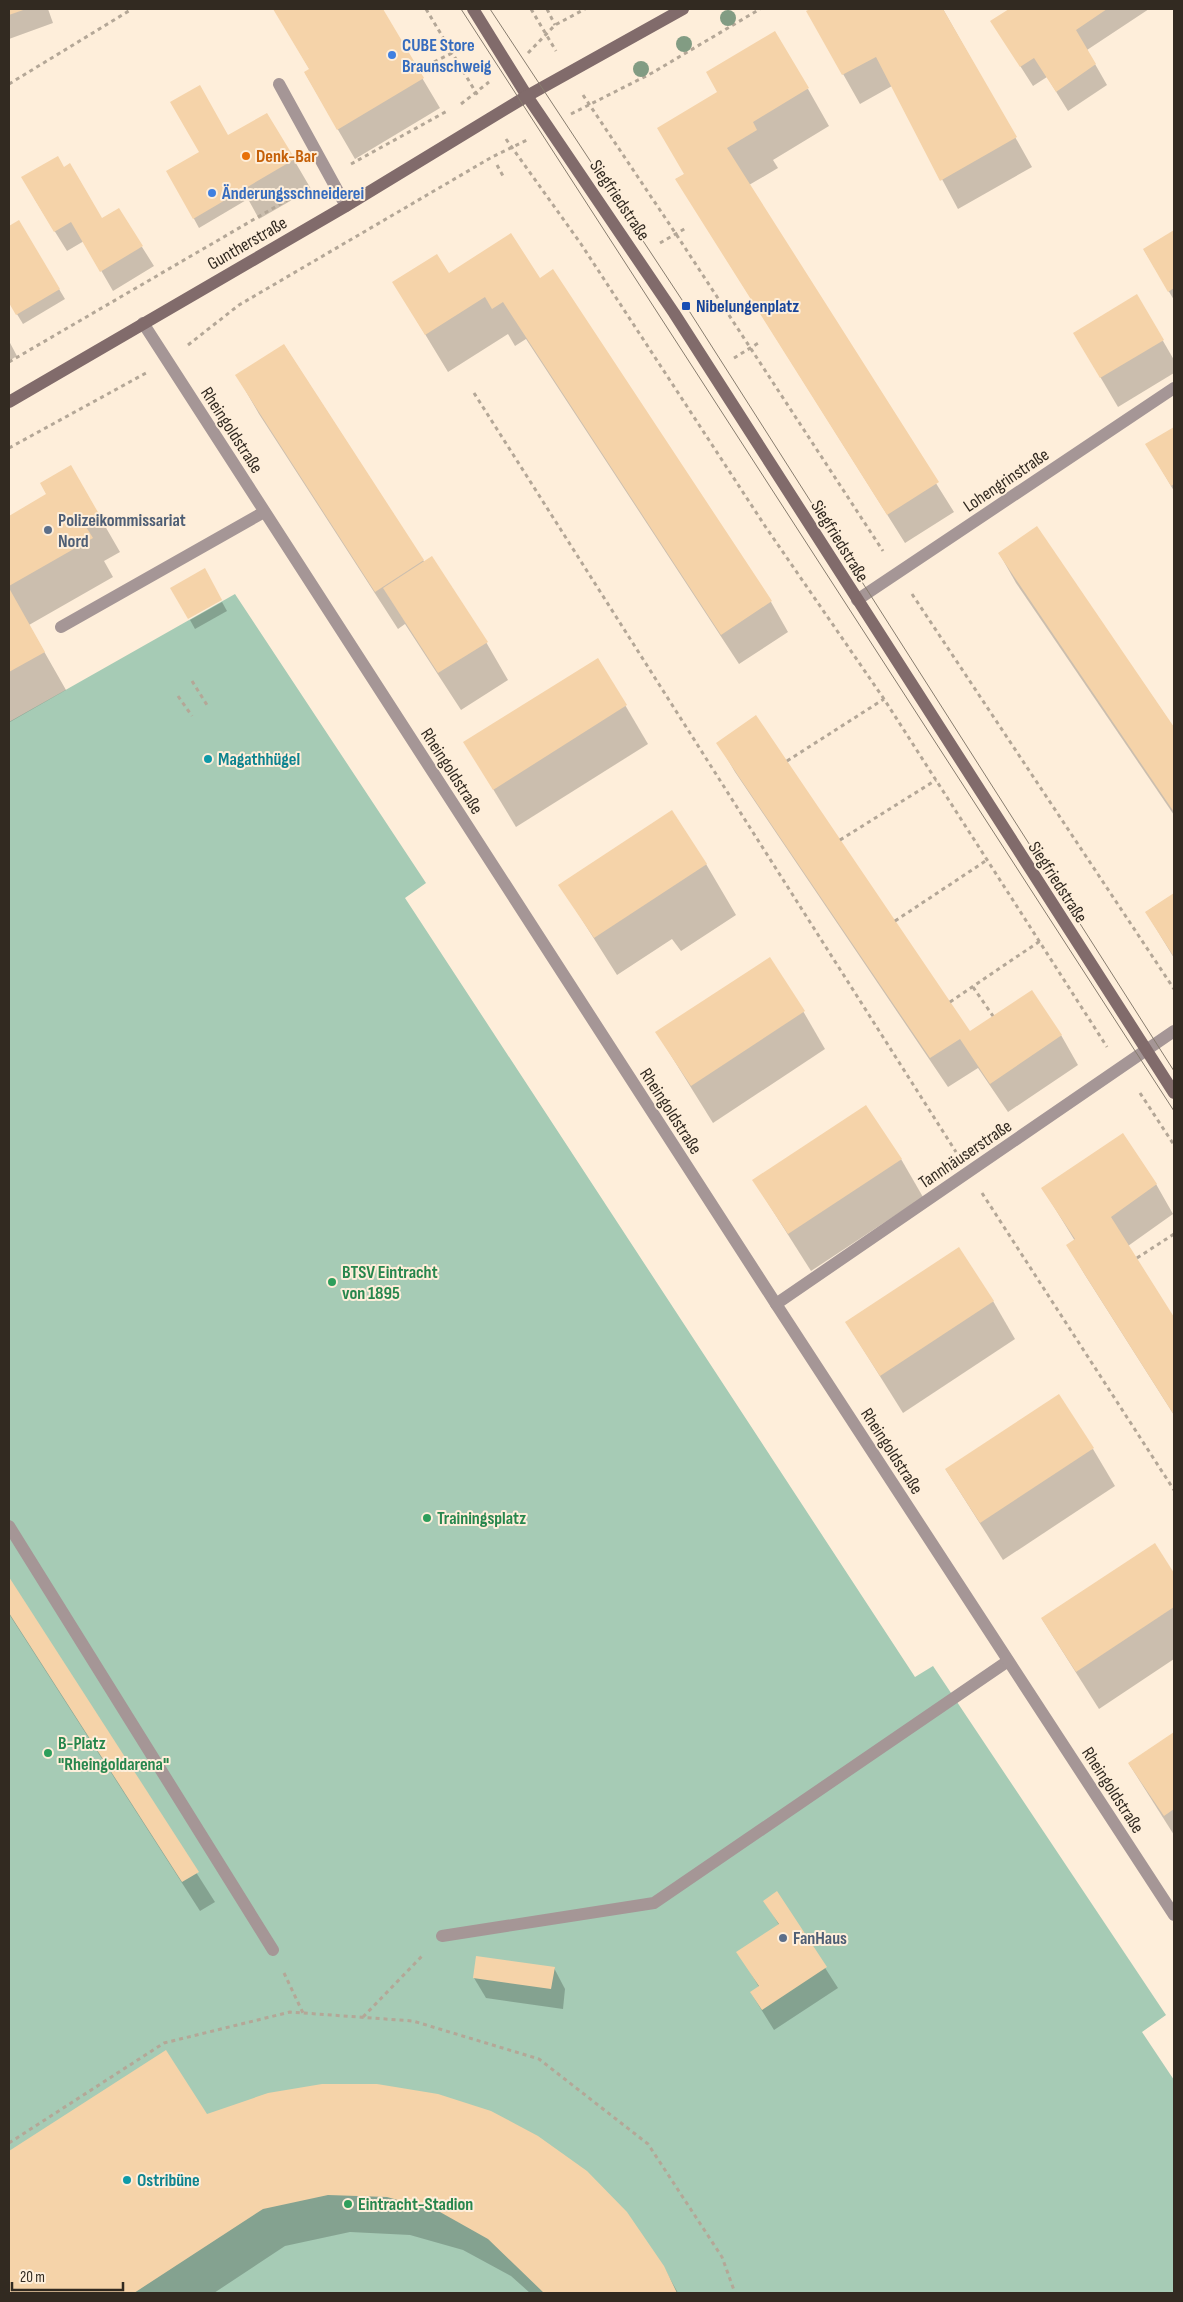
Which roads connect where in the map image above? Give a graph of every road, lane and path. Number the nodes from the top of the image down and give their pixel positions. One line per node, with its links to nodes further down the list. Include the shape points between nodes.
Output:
1 (132, 9): 12 (path)
2 (426, 9): 10 (path)
3 (473, 9): 14 (street, Siegfriedstraße)
4 (531, 9): 9 (path, via 546,34)
5 (547, 9): 9 (path)
6 (586, 9): 9 (path)
7 (683, 9): 14 (street)
8 (760, 9): 22 (path, via 652,73 588,104)
9 (555, 25)
10 (452, 53): 11 (path); 15 (path, via 475,92)
11 (434, 62)
12 (9, 84)
13 (279, 84): 18 (street)
14 (528, 96): 20 (street, Guntherstraße); 36 (street, Siegfriedstraße, via 674,313)
15 (460, 104)
16 (452, 109): 18 (path)
17 (497, 165): 19 (path)
18 (329, 175): 20 (street); 28 (path)
19 (503, 176)
20 (346, 206): 24 (street, Guntherstraße)
21 (686, 228): 22 (path)
22 (676, 234): 23 (path); 26 (path)
23 (660, 243)
24 (143, 323): 29 (street, Rheingoldstraße); 32 (street, Guntherstraße)
25 (760, 342): 26 (path)
26 (749, 348): 27 (path); 35 (path)
27 (733, 358)
28 (9, 362)
29 (167, 362): 33 (path); 34 (street, Rheingoldstraße); 40 (path, via 239,305 512,148 581,244 771,534)
30 (1174, 388): 35 (street, Lohengrinstraße)
31 (474, 393): 59 (path)
32 (9, 402)
33 (9, 448)
34 (264, 512): 37 (street); 62 (street, Rheingoldstraße)
35 (898, 574): 36 (street, Lohengrinstraße); 50 (path)
36 (857, 600): 54 (street, Siegfriedstraße)
37 (61, 626)
38 (192, 681): 41 (path)
39 (178, 696): 42 (path)
40 (884, 699): 43 (path); 44 (path)
41 (207, 705)
42 (192, 716)
43 (787, 761)
44 (936, 780): 45 (path); 46 (path)
45 (840, 840)
46 (987, 860): 47 (path); 48 (path)
47 (895, 921)
48 (1040, 941): 49 (path); 55 (path)
49 (973, 987): 51 (path); 52 (path)
50 (1174, 989)
51 (950, 1002)
52 (993, 1016)
53 (1174, 1031): 54 (street, Tannhäuserstraße)
54 (1146, 1050): 57 (street, Siegfriedstraße); 59 (street, Tannhäuserstraße)
55 (1112, 1053)
56 (1140, 1092): 58 (path)
57 (1174, 1093)
58 (1174, 1145)
59 (969, 1173): 62 (street, Tannhäuserstraße); 63 (path)
60 (1174, 1234): 61 (path)
61 (1137, 1258)
62 (776, 1304): 65 (street, Rheingoldstraße)
63 (1174, 1490)
64 (9, 1526): 68 (street)
65 (1008, 1660): 66 (street, Rheingoldstraße); 67 (street, via 654,1903)
66 (1174, 1915)
67 (442, 1936): 70 (path)
68 (274, 1950): 69 (path)
69 (303, 2013): 70 (path); 71 (path, via 290,2012 164,2043)
70 (362, 2017): 72 (path, via 414,2020 539,2059 648,2144 722,2257)
71 (9, 2143)
72 (735, 2293)

